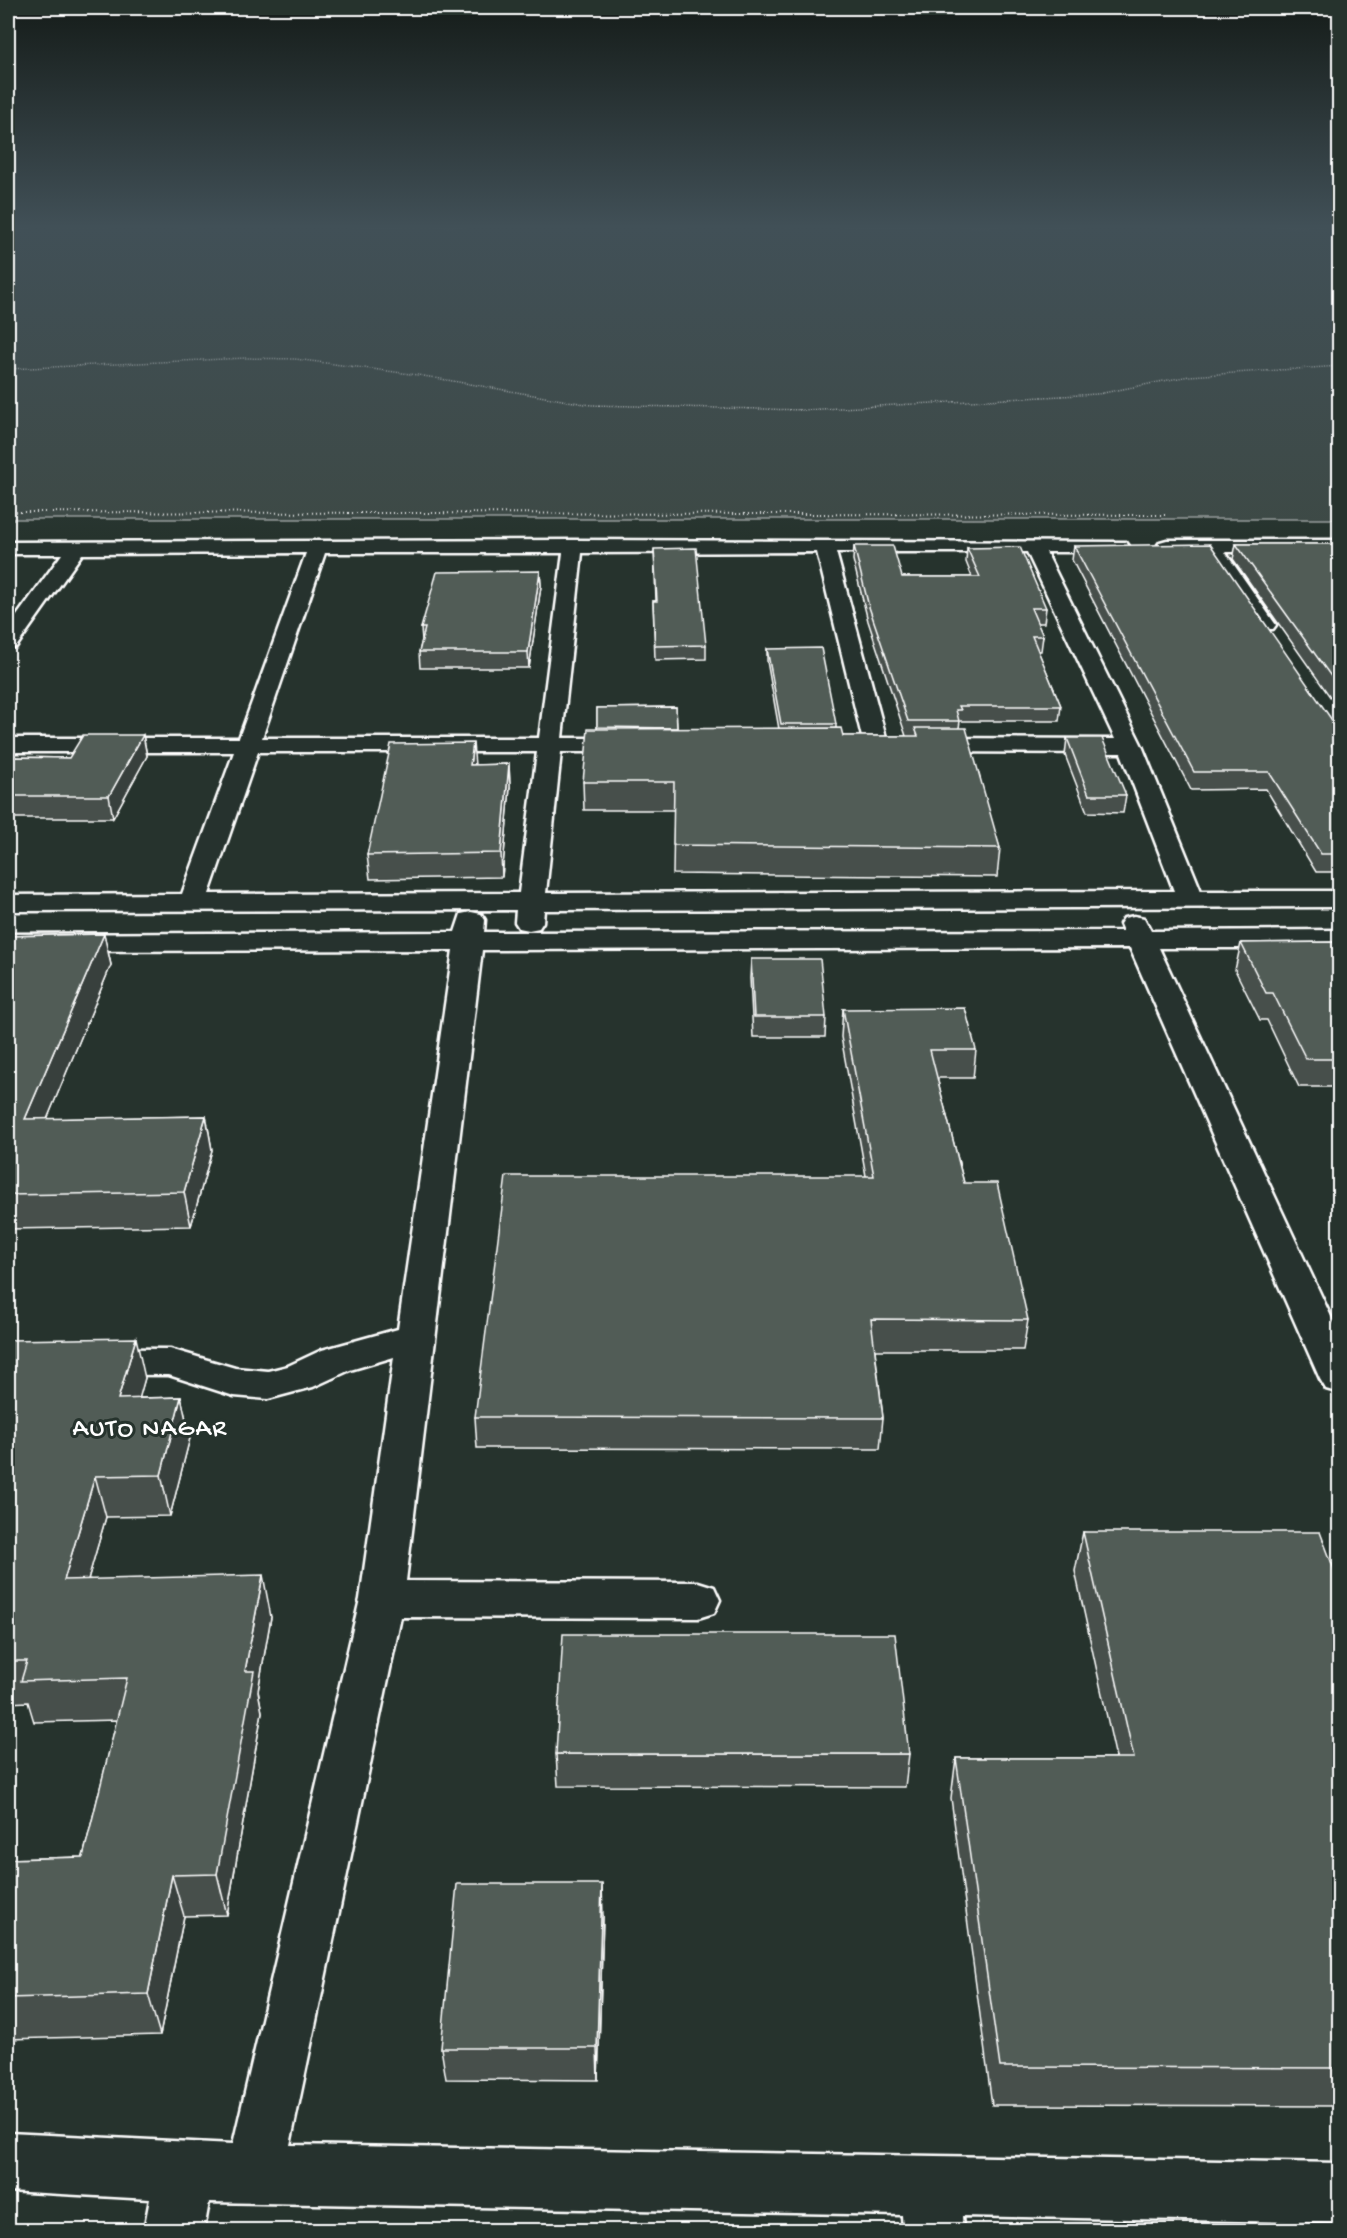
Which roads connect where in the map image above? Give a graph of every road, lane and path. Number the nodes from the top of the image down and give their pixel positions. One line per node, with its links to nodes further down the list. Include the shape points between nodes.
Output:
1 (1340, 366): 2 (path, via 1189,376 1098,394 804,410 591,405 418,375 295,359)
2 (8, 369)
3 (8, 512): 4 (path)
4 (1173, 515)
5 (573, 546): 8 (street); 9 (street); 17 (street)
6 (1212, 546): 7 (street); 10 (street); 14 (street)
7 (1340, 546)
8 (318, 547): 12 (street); 16 (street)
9 (825, 547): 10 (street); 19 (street, via 865,745)
10 (1034, 547): 19 (street)
11 (8, 548): 12 (street)
12 (76, 548): 13 (street)
13 (8, 642)
14 (1279, 645)
15 (8, 745): 16 (street)
16 (245, 745): 17 (street); 26 (street)
17 (548, 745): 18 (street); 21 (street)
18 (654, 745)
19 (1130, 746): 22 (street)
20 (1340, 899): 22 (street)
21 (531, 900): 23 (street); 24 (street); 31 (street)
22 (1191, 900): 24 (street)
23 (474, 901): 26 (street); 30 (street)
24 (1121, 901): 28 (street)
25 (8, 903): 26 (street)
26 (192, 904)
27 (1340, 939): 28 (street)
28 (1144, 941): 31 (street); 34 (street)
29 (8, 942): 30 (street)
30 (468, 942): 31 (street); 32 (street)
31 (528, 942)
32 (417, 1337): 33 (street, via 268,1384 234,1382 170,1362); 35 (street)
33 (8, 1361)
34 (1340, 1379)
35 (382, 1599): 36 (street); 39 (street)
36 (698, 1600)
37 (8, 2162): 38 (street)
38 (185, 2172): 39 (street); 42 (street)
39 (255, 2174): 41 (street)
40 (1340, 2193): 41 (street)
41 (931, 2208)
42 (174, 2230)

